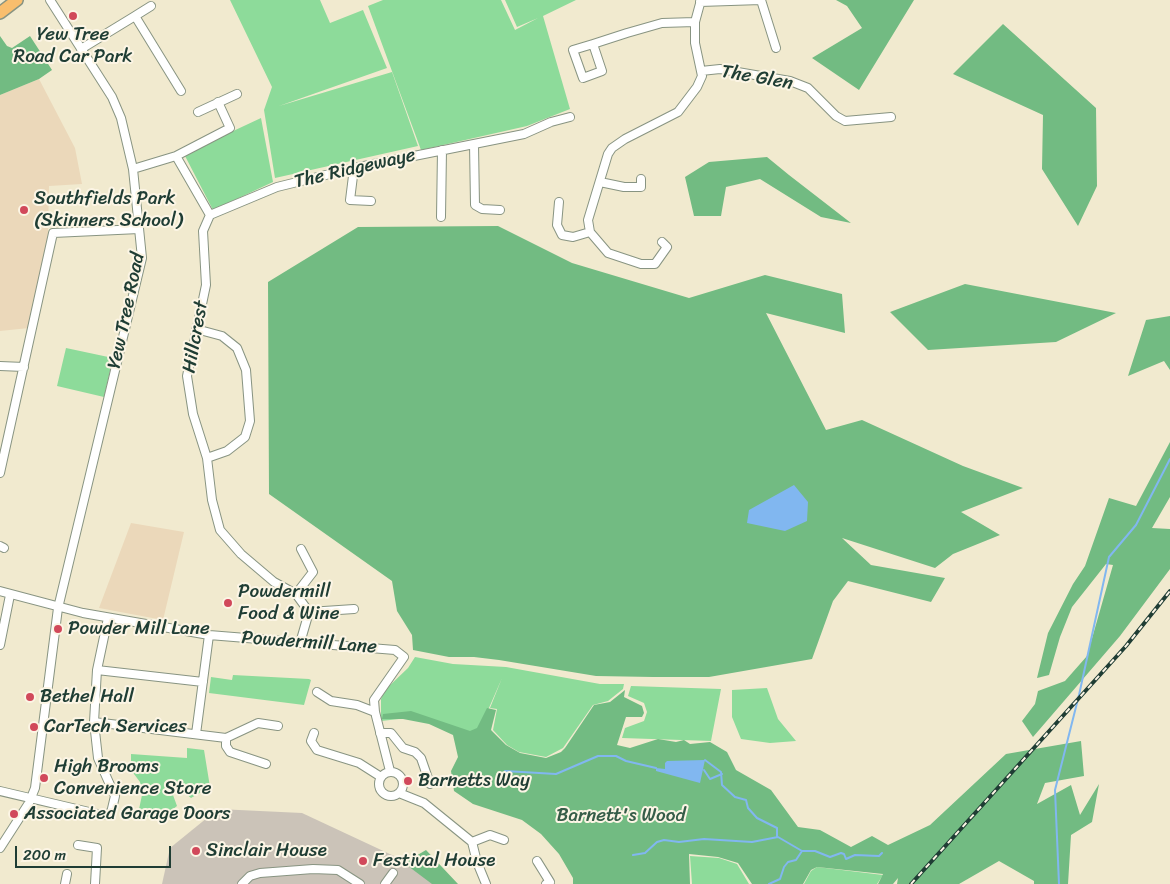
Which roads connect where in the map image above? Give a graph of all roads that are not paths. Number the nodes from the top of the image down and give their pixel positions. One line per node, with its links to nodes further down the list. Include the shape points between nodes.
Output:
1 (17, 0): 6 (highway)
2 (50, 0): 11 (street, Yew Tree Road)
3 (761, 0): 4 (street); 10 (street)
4 (700, 1): 8 (street)
5 (151, 6): 7 (street)
6 (0, 13)
7 (135, 16): 11 (street); 13 (street)
8 (695, 22): 9 (street, via 662,23); 12 (street, via 695,44)
9 (593, 44): 9 (street, via 573,50 583,78 602,71)
10 (776, 48)
11 (81, 49): 22 (street, Yew Tree Road, via 112,97 121,118)
12 (701, 72): 18 (street, The Glen, via 720,69 790,81 808,88 836,116 846,121); 25 (street, via 697,87 678,112 617,143 608,154)
13 (181, 90)
14 (238, 94): 15 (street)
15 (218, 102): 16 (street); 21 (street, via 230,128)
16 (198, 112)
17 (570, 117): 19 (street, The Ridgewaye, via 524,134)
18 (891, 117)
19 (474, 144): 20 (street, The Ridgewaye); 28 (street, via 475,205 482,209)
20 (442, 150): 23 (street, The Ridgewaye); 30 (street)
21 (176, 156): 22 (street); 29 (street)
22 (133, 168): 31 (street, Yew Tree Road)
23 (354, 168): 26 (street, via 350,200); 29 (street, The Ridgewaye, via 277,187)
24 (641, 178): 25 (street, via 641,187)
25 (600, 182): 32 (street, via 589,215)
26 (371, 201)
27 (550, 208): 32 (street, via 559,205 557,225 562,235 573,237)
28 (500, 210)
29 (210, 215): 34 (street, Hillcrest, via 203,231 206,284)
30 (441, 217)
31 (139, 229): 36 (street, via 53,233); 43 (street, Yew Tree Road, via 142,258)
32 (590, 232): 33 (street, via 608,253 648,266 655,264 667,247)
33 (662, 242)
34 (196, 329): 37 (street, Hillcrest, via 187,376 192,414); 37 (street, via 222,336 237,348 246,370 250,421 245,437 227,451)
35 (0, 366): 36 (street)
36 (24, 367): 38 (street)
37 (207, 458): 41 (street, Hillcrest, via 212,500 220,530 241,554 274,582)
38 (0, 473)
39 (301, 549): 41 (street, via 314,572)
40 (0, 591): 42 (street, Powdermill Lane)
41 (296, 594): 45 (street)
42 (10, 595): 43 (street, Powdermill Lane); 49 (street)
43 (58, 608): 46 (street, Powdermill Lane); 68 (street, Yew Tree Road, via 38,771)
44 (354, 609): 45 (street)
45 (309, 612): 48 (street)
46 (108, 618): 47 (street, Powdermill Lane); 50 (street)
47 (209, 635): 48 (street, Powdermill Lane); 51 (street)
48 (300, 643): 55 (street, Powdermill Lane, via 391,648 404,657 374,700)
49 (0, 645)
50 (97, 670): 51 (street); 56 (street)
51 (203, 682): 60 (street)
52 (317, 692): 53 (street)
53 (336, 702): 54 (street); 55 (street)
54 (335, 711)
55 (375, 712): 59 (street, Powdermill Lane)
56 (94, 722): 60 (street); 68 (street, via 98,758 115,798 112,811 106,816)
57 (278, 726): 61 (street, via 258,723)
58 (314, 733): 64 (street, via 310,745 316,750 359,763)
59 (380, 733): 63 (street, Powdermill Lane); 65 (street, via 391,733 403,748 421,758)
60 (196, 734): 61 (street)
61 (226, 738): 62 (street, via 230,752)
62 (266, 764)
63 (390, 771): 64 (street); 67 (street, Powdermill Lane, via 398,773 402,779 403,787)
64 (381, 776): 67 (street, via 378,784 384,794)
65 (430, 784)
66 (0, 791): 68 (street)
67 (399, 793): 70 (street, via 424,803)
68 (31, 798): 72 (street, Yew Tree Road)
69 (504, 840): 70 (street, via 490,835)
70 (472, 842): 82 (street)
71 (78, 845): 78 (street, via 97,848)
72 (0, 848)
73 (537, 861): 76 (street)
74 (393, 873): 81 (street)
75 (67, 874): 77 (street)
76 (549, 883)
77 (65, 884)
78 (95, 884)
79 (242, 884): 80 (street, via 260,872 313,869 338,870)
80 (360, 884)
81 (386, 884)
82 (486, 884)

